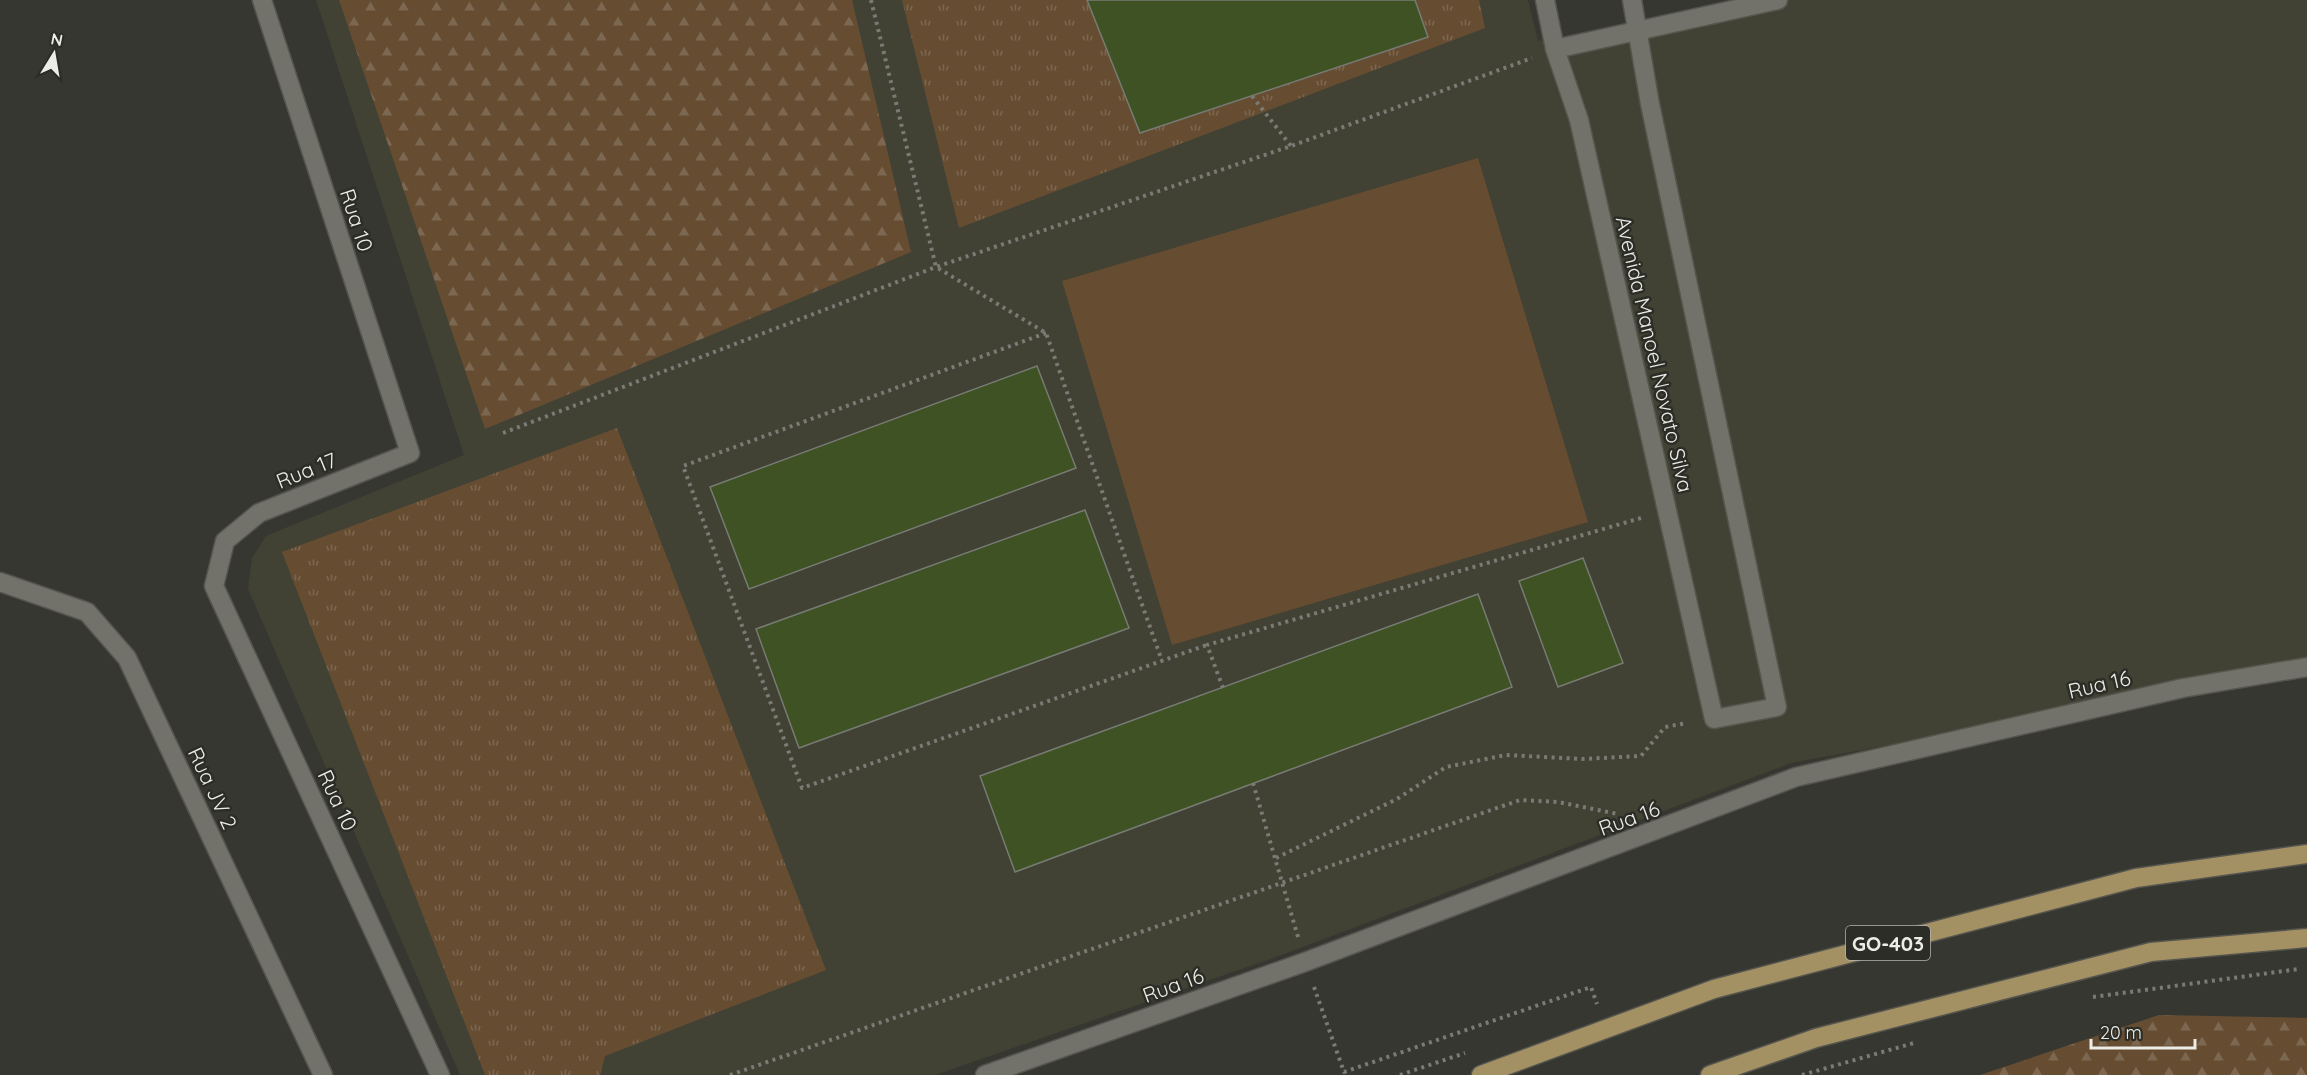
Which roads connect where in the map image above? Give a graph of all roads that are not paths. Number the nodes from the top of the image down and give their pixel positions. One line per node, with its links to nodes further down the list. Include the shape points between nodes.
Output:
1 (262, 0): 7 (street, Rua 10)
2 (1545, 0): 6 (street, Avenida Manoel Novato Silva)
3 (1632, 0): 5 (street, Avenida Manoel Novato Silva)
4 (1778, 0): 5 (street)
5 (1639, 30): 6 (street); 6 (street, Avenida Manoel Novato Silva, via 1650,104 1777,707 1714,719 1579,120)
6 (1555, 49)
7 (410, 453): 8 (street, Rua 17, via 259,513)
8 (225, 541): 14 (street, Rua 10, via 214,586)
9 (0, 582): 13 (street, Rua JV 2, via 87,612 127,658)
10 (2307, 667): 15 (street, Rua 16, via 2183,688 1796,777 1305,962)
11 (2307, 854): 16 (main road, GO-403, via 2136,878 1714,989)
12 (2307, 938): 17 (main road, via 2151,952 1816,1038)
13 (323, 1075)
14 (440, 1075)
15 (986, 1075)
16 (1480, 1075)
17 (1710, 1075)

